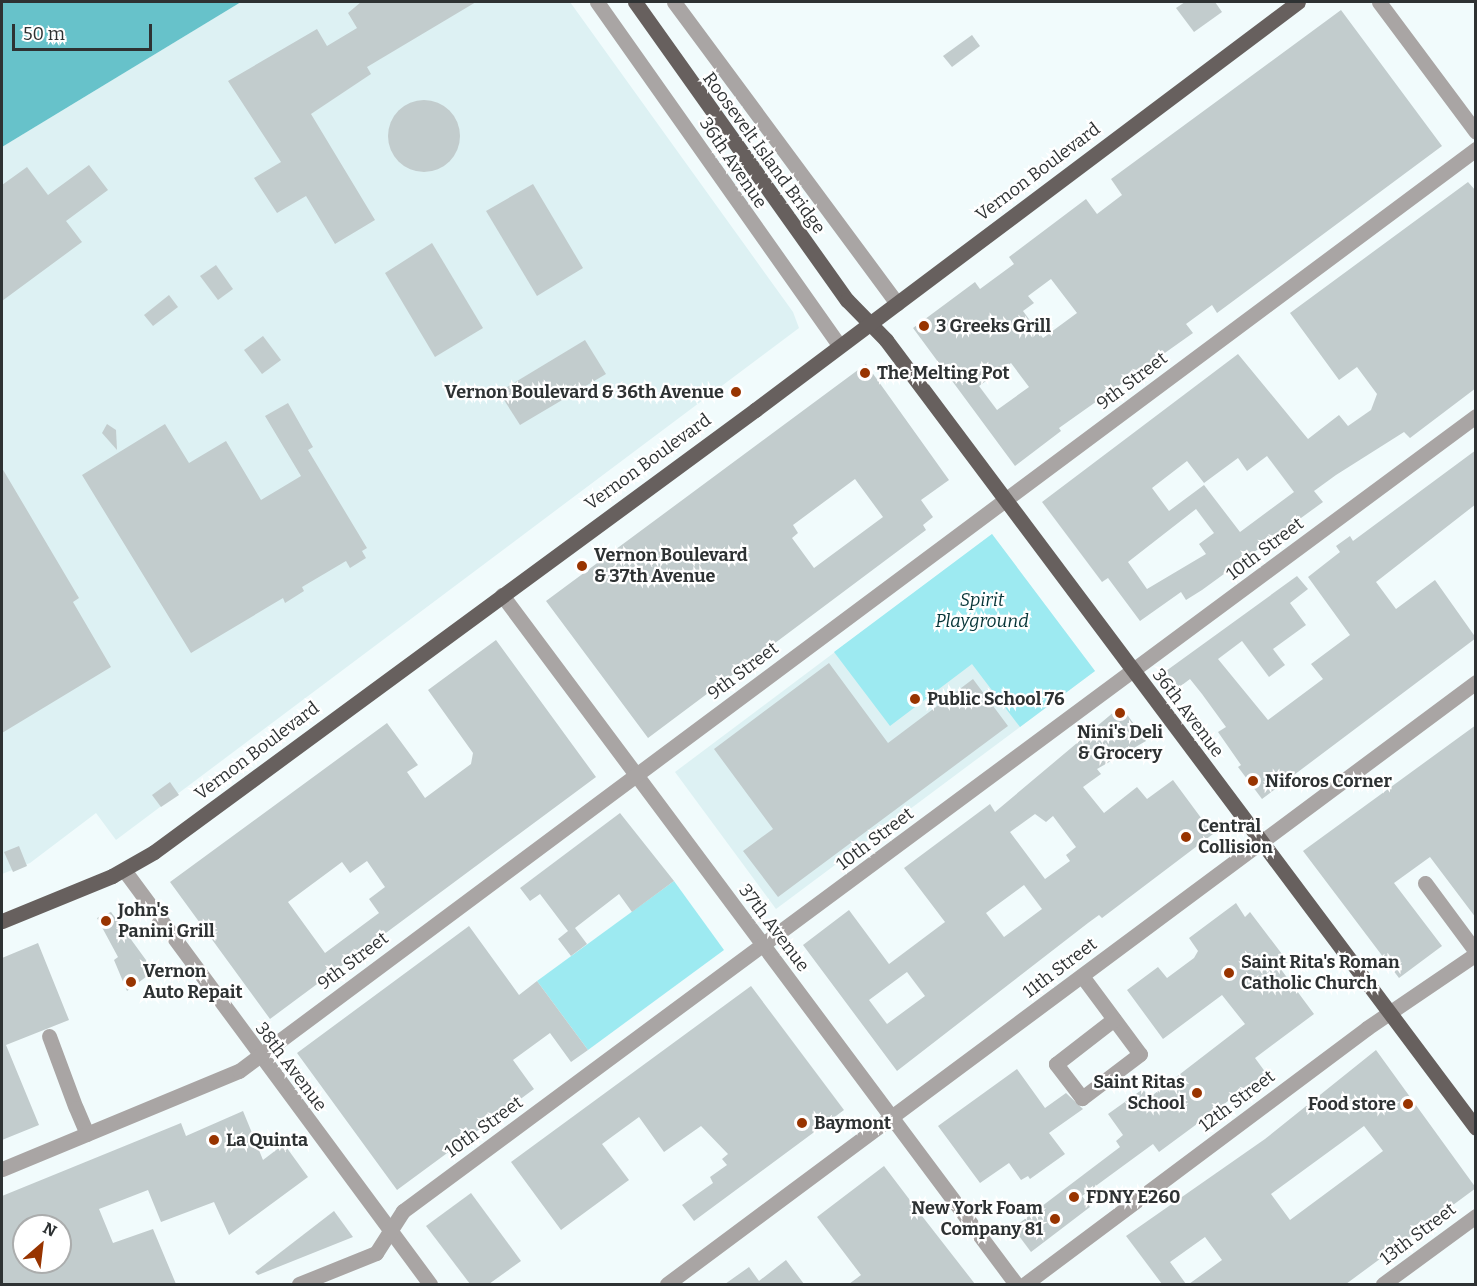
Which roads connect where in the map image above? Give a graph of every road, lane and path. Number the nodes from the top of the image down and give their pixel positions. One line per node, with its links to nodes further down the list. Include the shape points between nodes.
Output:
1 (597, 2): 10 (street, 36th Avenue)
2 (635, 2): 9 (main road, Roosevelt Island Bridge, via 772,199)
3 (674, 2): 8 (street)
4 (1298, 2): 8 (main road, Vernon Boulevard)
5 (1379, 2): 6 (street)
6 (1476, 132)
7 (1476, 149): 12 (street, 9th Street)
8 (897, 303): 9 (main road, Vernon Boulevard)
9 (868, 323): 10 (main road, Vernon Boulevard); 12 (main road, 36th Avenue)
10 (839, 345): 13 (main road, Vernon Boulevard)
11 (1476, 416): 14 (street, 10th Street)
12 (1005, 499): 14 (main road, 36th Avenue); 16 (street, 9th Street)
13 (502, 595): 16 (street, 37th Avenue); 18 (main road, Vernon Boulevard)
14 (1133, 672): 17 (main road, 36th Avenue); 21 (street, 10th Street)
15 (1476, 682): 17 (street, 11th Street)
16 (636, 775): 21 (street, 37th Avenue); 27 (street, 9th Street)
17 (1260, 843): 23 (street, 11th Street); 24 (main road, 36th Avenue)
18 (124, 870): 20 (main road, Vernon Boulevard); 27 (street, 38th Avenue)
19 (1425, 883): 22 (street)
20 (2, 921)
21 (764, 946): 28 (street, 37th Avenue); 33 (street, 10th Street, via 403,1211)
22 (1476, 953): 24 (street, 12th Street)
23 (1082, 976): 25 (street); 28 (street, 11th Street)
24 (1390, 1014): 29 (main road, 36th Avenue); 38 (street, 12th Street)
25 (1114, 1019): 25 (street, via 1056,1064 1082,1098 1140,1054)
26 (49, 1036): 30 (street)
27 (259, 1056): 30 (street, 9th Street, via 239,1071); 33 (street, 38th Avenue)
28 (892, 1118): 36 (street, 11th Street); 37 (street, 37th Avenue)
29 (1476, 1128)
30 (87, 1134): 31 (street, 9th Street)
31 (2, 1169)
32 (1476, 1216): 39 (street, 13th Street)
33 (390, 1232): 34 (street, 10th Street, via 376,1253); 35 (street, 38th Avenue)
34 (300, 1284)
35 (430, 1284)
36 (667, 1284)
37 (1016, 1284)
38 (1025, 1284)
39 (1383, 1284)

